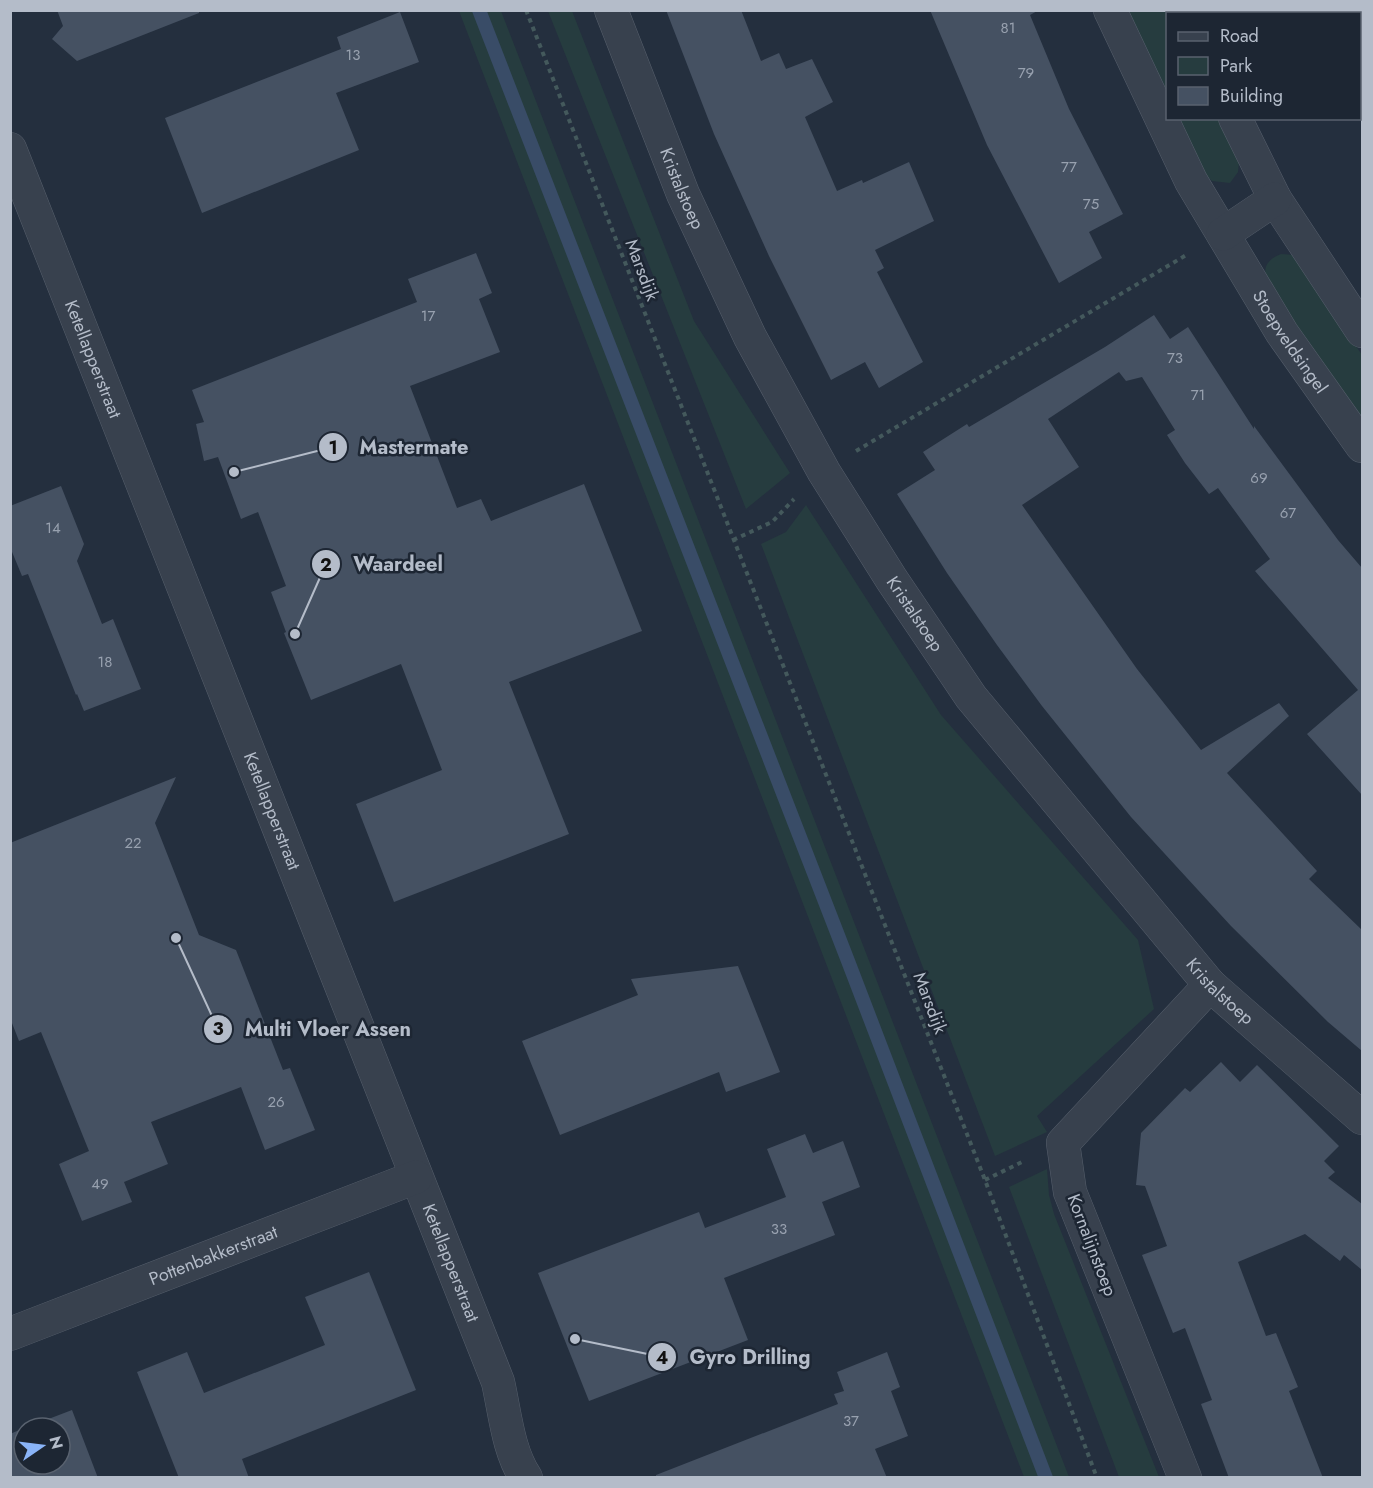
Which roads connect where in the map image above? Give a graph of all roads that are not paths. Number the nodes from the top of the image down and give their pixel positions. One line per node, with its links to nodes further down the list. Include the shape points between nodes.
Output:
1 (610, 10): 9 (street, Kristalstoep, via 683,194 750,337 824,472 970,697)
2 (1110, 10): 6 (street, Stoepveldsingel, via 1191,182)
3 (1236, 120): 5 (street)
4 (10, 149): 11 (street, Ketellapperstraat)
5 (1275, 199): 6 (street); 7 (street)
6 (1223, 234): 8 (street, Stoepveldsingel, via 1282,333)
7 (1362, 331)
8 (1362, 446)
9 (1210, 985): 10 (street, Kristalstoep); 14 (street, Kornalijnstoep, via 1063,1143 1070,1192)
10 (1362, 1118)
11 (416, 1177): 12 (street, Pottenbakkerstraat); 13 (street, Ketellapperstraat, via 498,1382 512,1444)
12 (10, 1334)
13 (526, 1478)
14 (1185, 1478)

